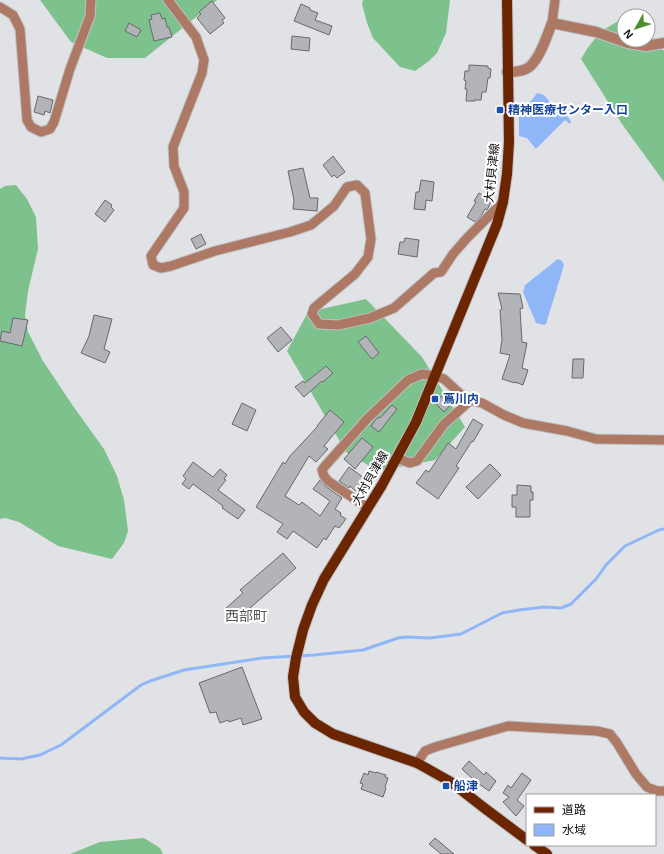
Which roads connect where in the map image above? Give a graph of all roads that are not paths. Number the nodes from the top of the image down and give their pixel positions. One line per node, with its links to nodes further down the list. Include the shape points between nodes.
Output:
1 (91, 0): 5 (street, via 90,16 54,122 50,129 41,132 31,127 27,120 20,29 13,15)
2 (168, 0): 9 (street, via 196,37 204,60 202,73 173,147 174,166 184,192 184,208 151,256 153,265 162,268 171,266 215,251 311,225 334,206 347,187 357,185 365,194 371,239 368,257 355,274 314,308 312,314 319,324 338,326 370,318 394,308 434,273 441,272 453,254)
3 (506, 0): 8 (main road, 大村貝津線)
4 (555, 0): 6 (street)
5 (0, 7)
6 (552, 22): 7 (street, via 596,32 628,43 646,46); 8 (street, via 538,57 527,69)
7 (664, 43)
8 (507, 72): 9 (main road, 大村貝津線, via 509,142)
9 (503, 202): 10 (main road, 大村貝津線, via 497,224)
10 (435, 376): 11 (street, via 444,379 466,399); 13 (main road, 大村貝津線, via 416,422); 14 (street, via 422,374 408,380 367,419 322,470 328,481)
11 (471, 400): 12 (street, via 524,423 596,439); 13 (street, via 444,424 417,461 410,463)
12 (664, 440)
13 (397, 458): 14 (main road, 大村貝津線)
14 (368, 508): 15 (main road, 大村貝津線, via 324,579 312,605 292,676 295,697 304,712 315,723 333,734)
15 (417, 764): 16 (street, via 424,751 508,726 597,730 610,734 618,743 636,774 647,787); 17 (main road, 大村貝津線, via 451,782)
16 (664, 791)
17 (526, 839)
18 (535, 846): 19 (main road)
19 (547, 854)

